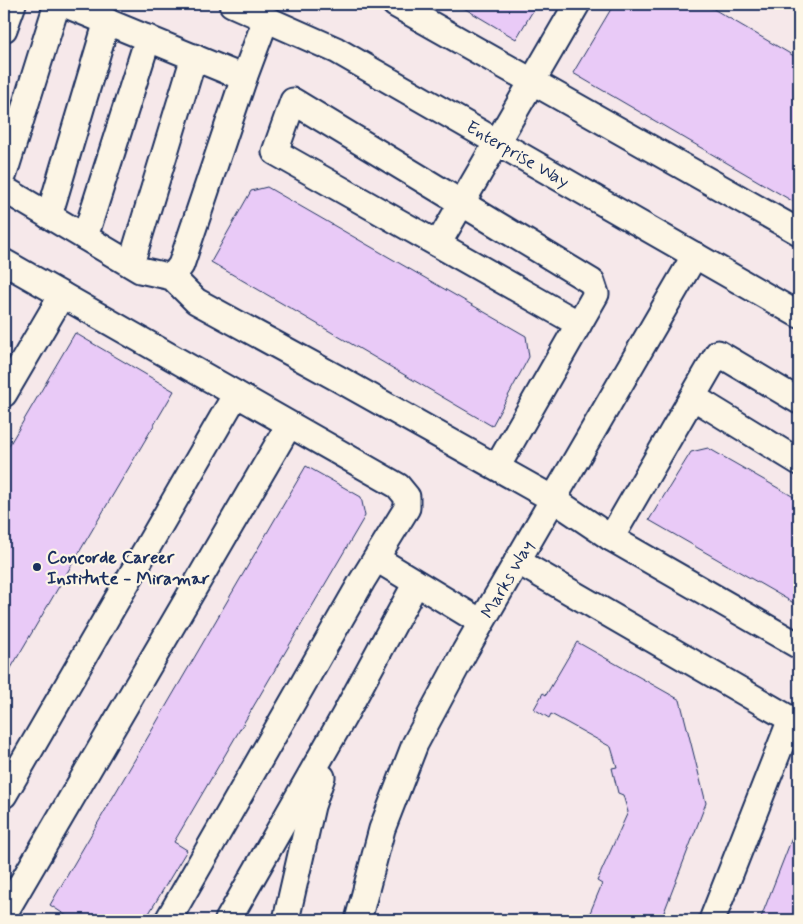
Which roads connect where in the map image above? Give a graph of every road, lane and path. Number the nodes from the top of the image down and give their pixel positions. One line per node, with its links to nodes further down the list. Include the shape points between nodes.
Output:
1 (12, 4): 9 (street)
2 (57, 4): 15 (street)
3 (64, 4): 8 (street)
4 (232, 4): 7 (street, Enterprise Way)
5 (395, 4): 13 (street)
6 (577, 4): 13 (street)
7 (266, 19): 12 (street); 14 (street, Enterprise Way, via 336,50)
8 (107, 20): 10 (street); 18 (street)
9 (4, 29)
10 (148, 38): 11 (street); 20 (street)
11 (194, 57): 12 (street); 24 (street)
12 (244, 78): 25 (street, via 181,266)
13 (532, 82): 14 (street); 19 (street)
14 (497, 142): 17 (street); 22 (street, Enterprise Way)
15 (4, 174)
16 (4, 189): 18 (street)
17 (463, 202): 21 (street); 21 (street, via 293,101 275,152); 28 (street, via 592,282 596,294)
18 (49, 216): 20 (street)
19 (799, 232)
20 (85, 237): 24 (street)
21 (438, 244): 28 (street)
22 (695, 255): 27 (street, Enterprise Way); 36 (street, Marks Way)
23 (4, 262): 26 (street)
24 (131, 264): 25 (street, via 140,270)
25 (172, 277): 35 (street, via 196,301)
26 (62, 295): 29 (street); 30 (street)
27 (799, 316)
28 (579, 324): 35 (street)
29 (4, 394)
30 (236, 394): 33 (street); 45 (street)
31 (693, 397): 32 (street, via 718,353); 34 (street); 37 (street)
32 (799, 401)
33 (289, 425): 38 (street, via 398,486 407,497 407,508); 46 (street)
34 (799, 462)
35 (496, 467): 36 (street)
36 (553, 499): 37 (street); 39 (street, Marks Way)
37 (611, 538): 42 (street)
38 (377, 559): 40 (street); 48 (street)
39 (517, 561): 41 (street, Marks Way); 44 (street)
40 (416, 583): 41 (street); 43 (street)
41 (481, 622): 51 (street, Marks Way, via 415,744 382,829)
42 (799, 646)
43 (344, 716): 49 (street); 50 (street, via 312,806)
44 (795, 722): 52 (street)
45 (4, 795)
46 (4, 914): 47 (street)
47 (15, 920)
48 (168, 920)
49 (228, 920)
50 (286, 920)
51 (358, 920)
52 (712, 920)

